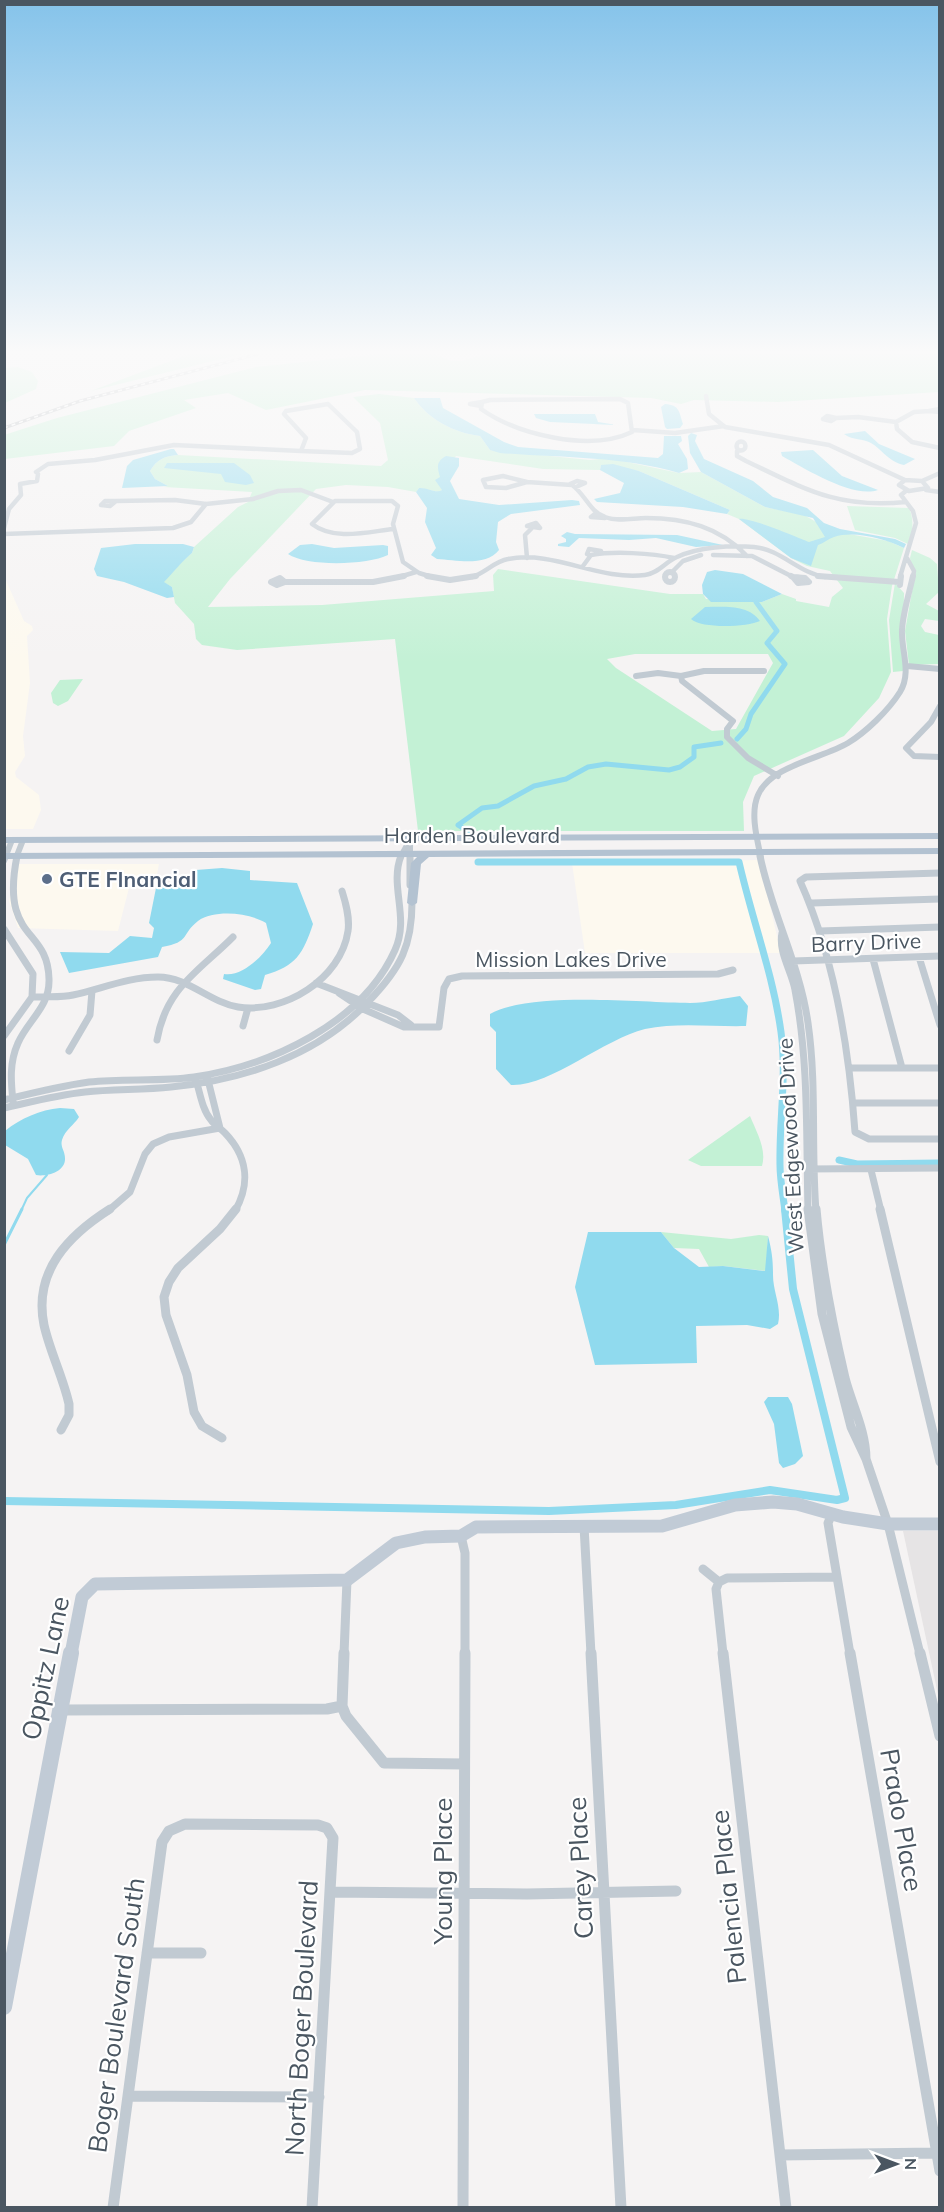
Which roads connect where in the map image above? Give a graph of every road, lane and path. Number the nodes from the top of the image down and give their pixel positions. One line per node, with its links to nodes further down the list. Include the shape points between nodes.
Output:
1 (110, 457): 15 (street, via 37,470 37,481 20,484 21,495 9,509)
2 (739, 457): 13 (street, via 844,506)
3 (856, 457): 5 (street)
4 (939, 473): 7 (street)
5 (905, 480): 7 (street); 8 (street, via 900,485)
6 (527, 482): 6 (street, via 495,476 483,480 486,487 495,489); 19 (street, via 573,485 596,513 591,517 673,520 716,530)
7 (922, 482): 9 (street, via 928,486)
8 (907, 490): 9 (street); 13 (street, via 901,495)
9 (926, 490): 10 (street)
10 (939, 492)
11 (117, 501): 14 (street)
12 (333, 502): 14 (street, via 307,490 287,490 253,500); 17 (street, via 394,502 398,506); 17 (street, via 312,523 314,527 343,534)
13 (906, 502): 23 (street, via 916,523)
14 (206, 504): 18 (street, via 180,531 173,528)
15 (4, 528)
16 (531, 529): 21 (street, via 525,535)
17 (393, 530): 25 (street, via 399,539 403,562)
18 (4, 534)
19 (740, 547): 20 (street); 22 (street, via 695,551); 29 (street, via 763,548 813,575)
20 (747, 555): 26 (street, via 693,557); 27 (street)
21 (528, 558): 24 (street); 25 (street, via 502,560 483,574 467,579)
22 (674, 558): 24 (street, via 664,568 649,574 618,574); 24 (street, via 661,553 602,553 591,555)
23 (907, 558): 29 (street); 30 (street, via 914,572)
24 (583, 566)
25 (416, 572): 28 (street, via 364,582)
26 (672, 572)
27 (793, 577)
28 (285, 582)
29 (899, 582): 30 (street)
30 (907, 593): 31 (street, via 902,630)
31 (907, 666): 32 (street); 38 (street, via 900,692 860,734)
32 (939, 669)
33 (764, 672): 34 (street)
34 (696, 673): 35 (street); 35 (street, via 666,669 636,674)
35 (681, 676): 38 (street, via 682,681 733,721 727,729 732,745)
36 (939, 706): 37 (street, via 932,722 906,748 914,756)
37 (939, 757)
38 (778, 776): 40 (street, West Edgewood Drive, via 758,795)
39 (939, 836): 40 (main road, Harden Boulevard)
40 (757, 837): 41 (main road, Harden Boulevard); 44 (street, West Edgewood Drive)
41 (410, 838): 42 (main road, Harden Boulevard); 45 (street)
42 (13, 840): 47 (street); 48 (street)
43 (939, 851): 44 (main road, Harden Boulevard)
44 (760, 852): 46 (main road, Harden Boulevard); 59 (street, West Edgewood Drive)
45 (404, 853): 46 (main road, Harden Boulevard); 47 (main road, Harden Boulevard); 52 (street); 72 (street, via 397,888 402,921 399,937 383,971)
46 (427, 853): 52 (main road, via 416,863)
47 (18, 855): 48 (main road, Harden Boulevard); 54 (street, via 6,892)
48 (5, 857)
49 (939, 873): 53 (street, via 803,878 800,881)
50 (342, 891): 68 (street, via 348,915 347,938 340,956)
51 (939, 899): 53 (street)
52 (412, 903): 73 (street, via 410,943 399,966)
53 (812, 903): 58 (street)
54 (6, 907)
55 (10, 921): 70 (street, via 44,958 50,980)
56 (939, 927): 58 (street)
57 (4, 929): 71 (street, via 32,967)
58 (820, 931): 64 (street)
59 (782, 933): 65 (street, West Edgewood Drive); 97 (street, West Edgewood Drive, via 780,942 794,984 802,1028)
60 (233, 937): 67 (street)
61 (939, 956): 62 (street, Barry Drive)
62 (919, 957): 63 (street, Barry Drive); 78 (street)
63 (873, 959): 64 (street, Barry Drive); 84 (street)
64 (827, 960): 65 (street, Barry Drive); 83 (street)
65 (793, 961): 97 (street, West Edgewood Drive, via 803,993 812,1054)
66 (734, 970): 77 (street, Mission Lakes Drive, via 718,974 462,976 449,979 444,988 439,1027)
67 (185, 982): 69 (street, via 148,977); 74 (street, via 222,1003); 81 (street, via 162,1011)
68 (316, 983): 72 (street, Mission Lakes Drive); 74 (street, via 285,1001)
69 (92, 991): 70 (street); 82 (street, via 93,1007)
70 (45, 996): 71 (street); 88 (street, via 8,1049 5,1072)
71 (32, 997): 80 (street)
72 (358, 1001): 73 (street, Mission Lakes Drive); 86 (street, via 302,1040)
73 (366, 1006): 75 (street, Mission Lakes Drive); 76 (street, Mission Lakes Drive); 86 (street, via 335,1032 304,1050 251,1072)
74 (248, 1008): 79 (street)
75 (390, 1012): 76 (street); 77 (street, Mission Lakes Drive)
76 (384, 1018): 77 (street, Mission Lakes Drive, via 404,1027)
77 (411, 1025)
78 (939, 1025)
79 (243, 1026)
80 (4, 1036)
81 (157, 1040)
82 (69, 1051)
83 (852, 1068): 84 (street); 89 (street)
84 (902, 1068): 85 (street)
85 (939, 1068)
86 (207, 1079): 87 (street); 91 (street)
87 (196, 1081): 88 (street); 93 (street)
88 (10, 1101): 92 (street)
89 (853, 1103): 90 (street); 95 (street, via 855,1131 859,1136)
90 (939, 1103)
91 (215, 1105): 93 (street); 94 (street)
92 (4, 1108)
93 (205, 1109): 94 (street, via 211,1122)
94 (220, 1128): 99 (street, via 165,1138 152,1145 144,1153 135,1184 127,1196 78,1230 63,1248 45,1286 42,1304 44,1323 69,1404 69,1415); 100 (street, via 243,1160 246,1184 223,1226 170,1279 164,1304 183,1356 196,1419 208,1432)
95 (939, 1139)
96 (939, 1168): 98 (street)
97 (810, 1169): 98 (street); 103 (street, West Edgewood Drive, via 812,1250 822,1314 858,1446)
98 (871, 1170): 101 (street)
99 (61, 1430)
100 (222, 1438)
101 (939, 1462)
102 (832, 1514): 103 (street); 105 (street, via 791,1503 761,1502 735,1505 662,1526); 108 (street, Prado Place, via 828,1523)
103 (888, 1524): 104 (street); 113 (street, West Edgewood Drive)
104 (939, 1524)
105 (584, 1526): 106 (street, via 476,1527); 119 (street, Carey Place)
106 (461, 1536): 109 (street, via 406,1540 389,1546); 114 (street, Young Place, via 465,1553)
107 (703, 1569): 110 (street)
108 (837, 1577): 110 (street, via 736,1578); 125 (street, Prado Place)
109 (346, 1580): 111 (street); 112 (street, Oppitz Lane, via 100,1583 88,1588 82,1597)
110 (719, 1582): 126 (street, Palencia Place, via 717,1601)
111 (342, 1706): 112 (street); 114 (street, via 384,1763)
112 (61, 1710): 122 (street, Oppitz Lane)
113 (939, 1736)
114 (464, 1764): 118 (street, Young Place)
115 (169, 1831): 117 (street, North Boger Boulevard, via 184,1824 318,1825 331,1832 334,1843); 120 (street, Boger Boulevard South, via 162,1842)
116 (676, 1891): 119 (street)
117 (331, 1892): 118 (street); 124 (street, North Boger Boulevard)
118 (464, 1893): 119 (street); 130 (street, Young Place)
119 (604, 1894): 131 (street, Carey Place)
120 (147, 1953): 121 (street); 123 (street, Boger Boulevard South)
121 (201, 1953)
122 (4, 2007)
123 (128, 2096): 124 (street); 128 (street, Boger Boulevard South)
124 (319, 2097): 129 (street, North Boger Boulevard)
125 (936, 2153): 126 (street); 127 (street, Prado Place)
126 (780, 2155): 132 (street, Palencia Place)
127 (939, 2171)
128 (113, 2208)
129 (312, 2208)
130 (463, 2208)
131 (621, 2208)
132 (786, 2208)

